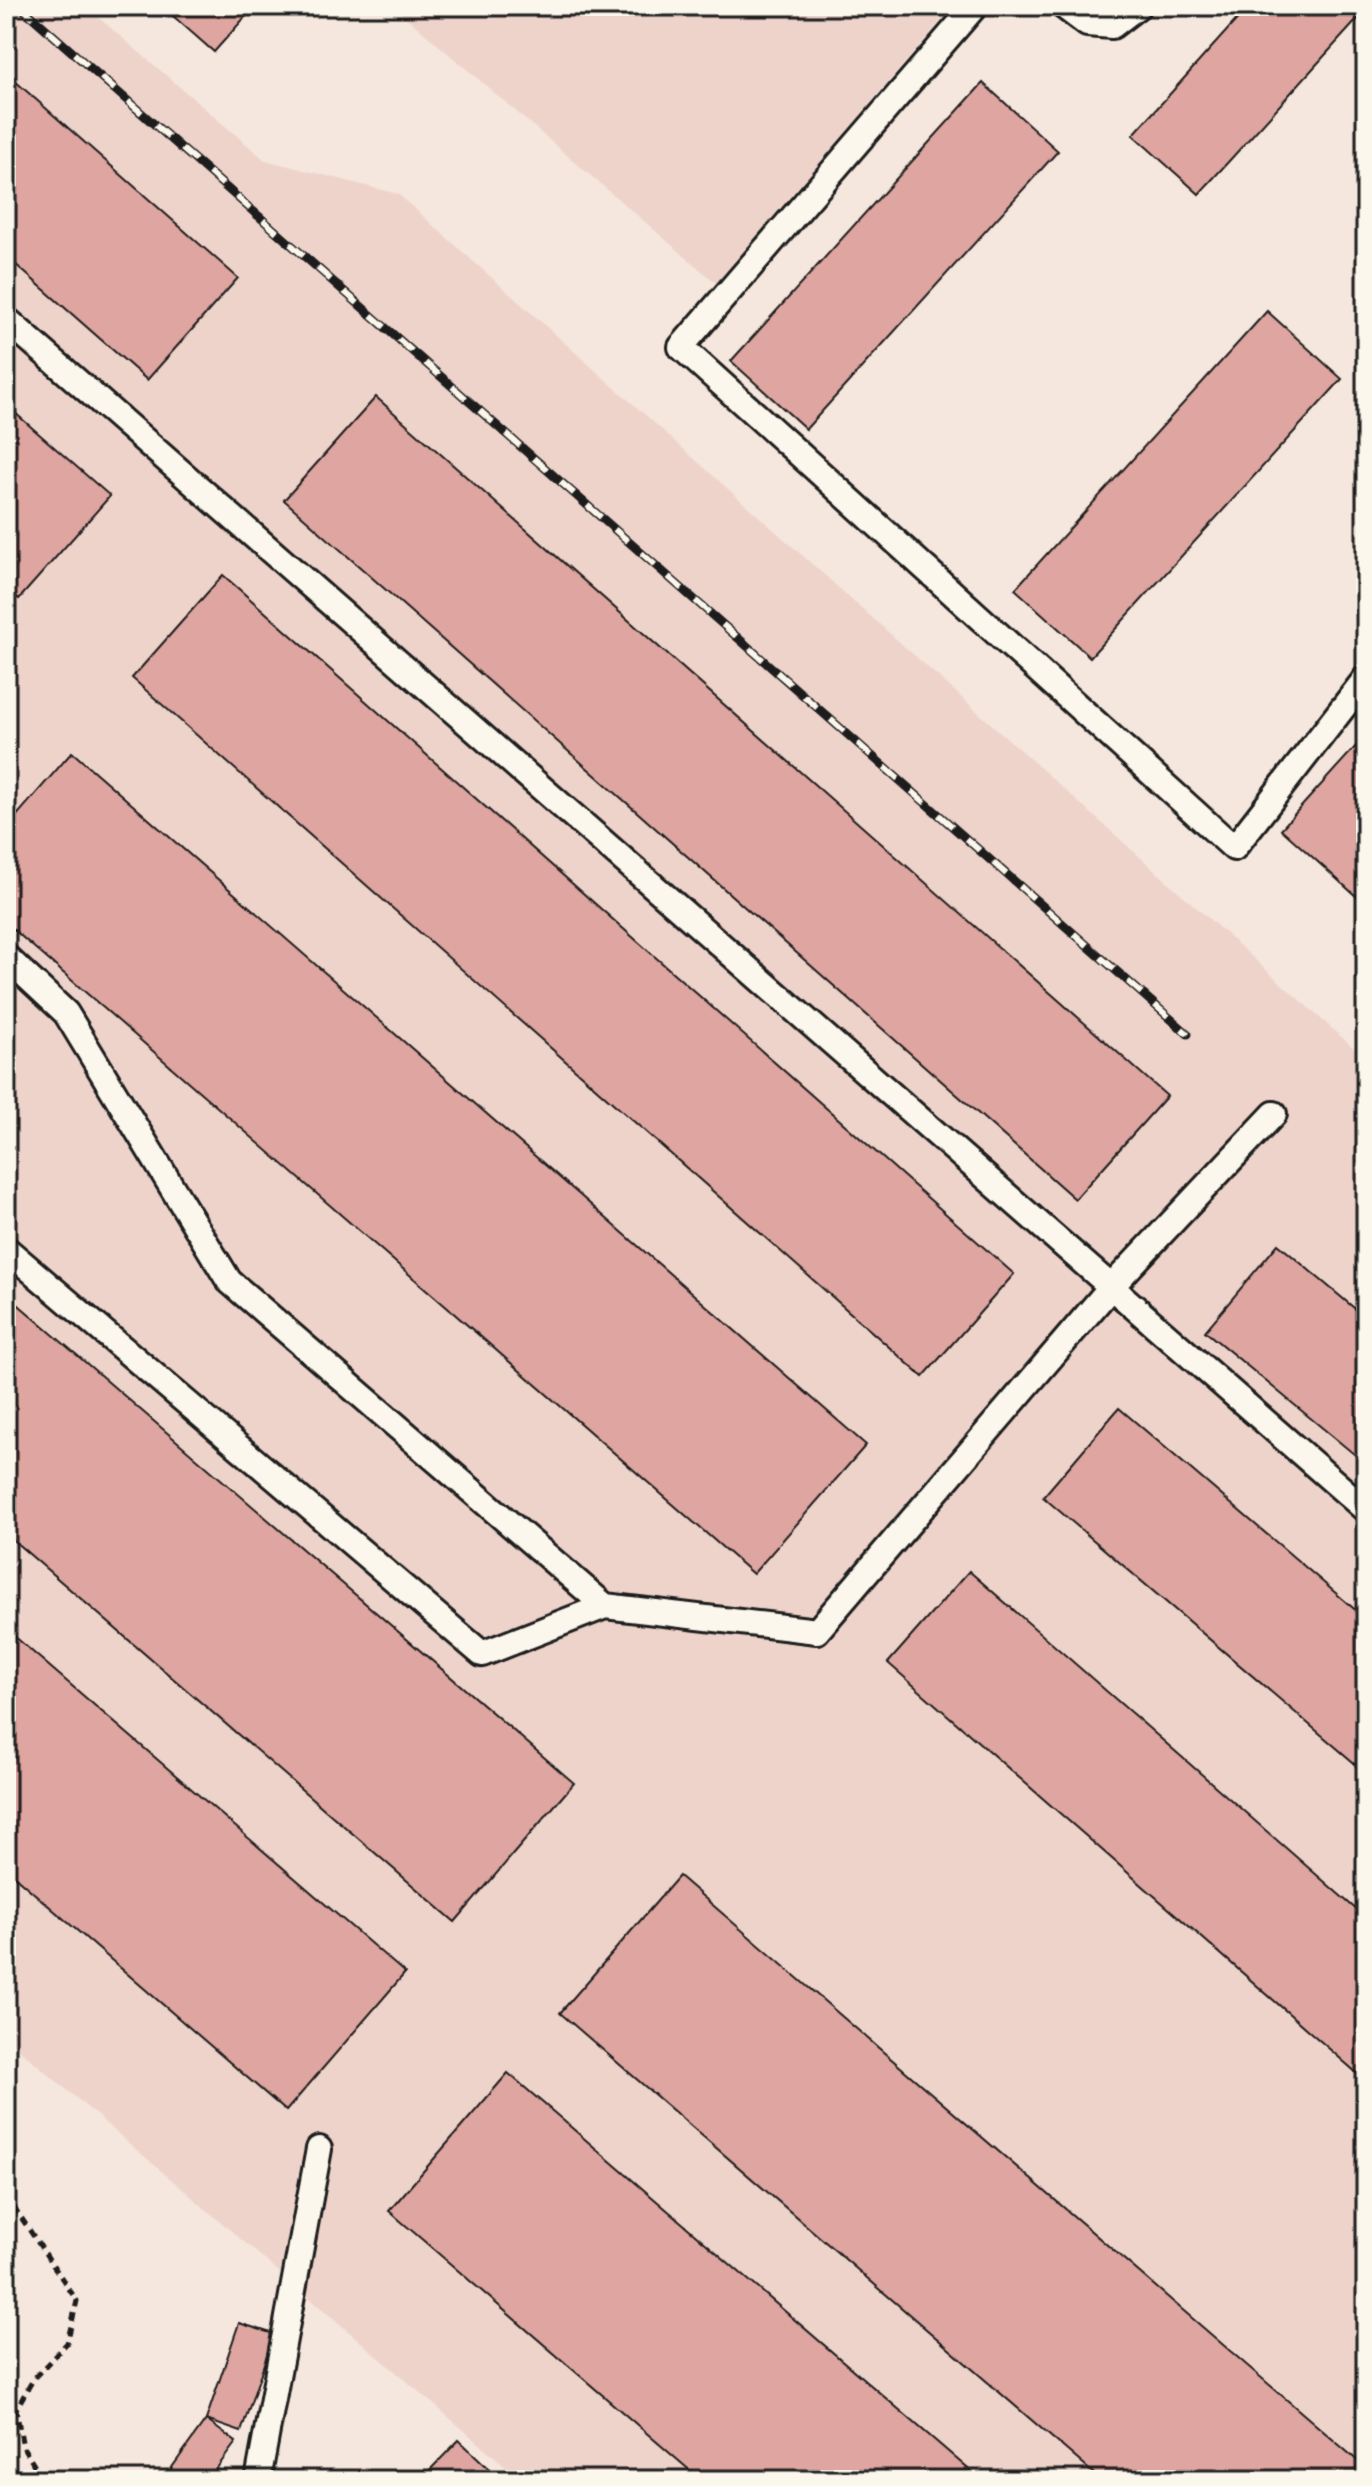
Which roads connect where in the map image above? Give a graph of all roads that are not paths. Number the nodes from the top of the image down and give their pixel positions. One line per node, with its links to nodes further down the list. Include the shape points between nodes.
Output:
1 (975, 6): 5 (lane, via 681,347 1234,848)
2 (1063, 6): 3 (lane, via 1087,24 1112,26)
3 (1138, 6)
4 (6, 319): 9 (lane)
5 (1366, 678)
6 (6, 957): 11 (lane, via 66,1013 229,1281)
7 (1274, 1114): 9 (lane)
8 (6, 1249): 11 (lane, via 482,1654)
9 (1111, 1287): 10 (lane); 11 (lane, via 817,1631)
10 (1366, 1510)
11 (605, 1606)
12 (319, 2149): 13 (lane)
13 (258, 2480)

